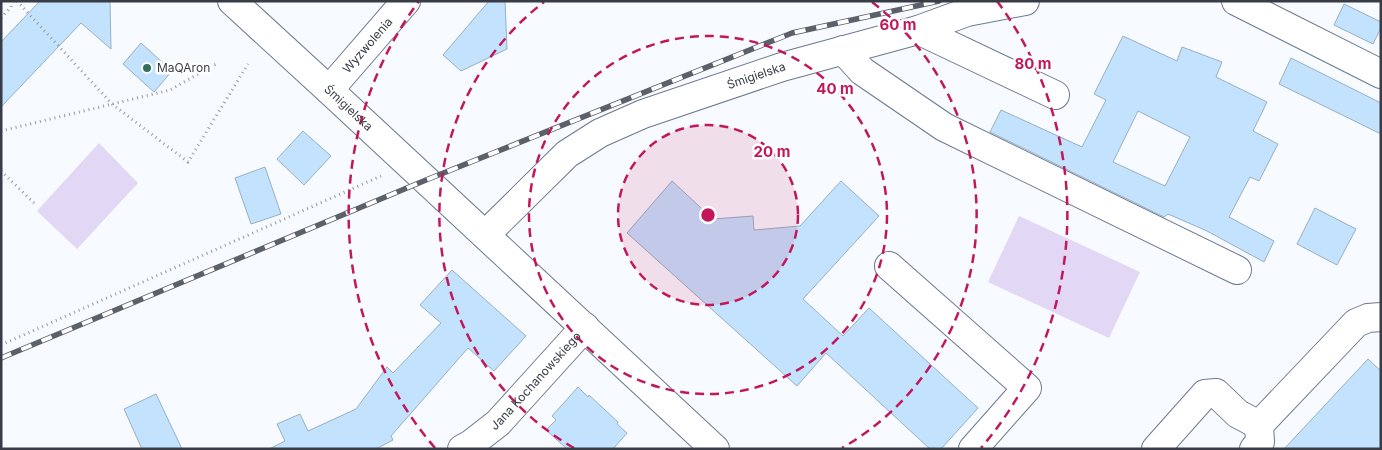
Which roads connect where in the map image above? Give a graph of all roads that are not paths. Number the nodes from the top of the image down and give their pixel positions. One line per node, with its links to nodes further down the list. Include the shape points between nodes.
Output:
1 (232, 1): 8 (street, Śmigielska)
2 (406, 1): 8 (street, Wyzwolenia)
3 (1025, 1): 5 (street, Śmigielska, via 967,12)
4 (1236, 1): 7 (street)
5 (918, 30): 6 (street, Śmigielska); 9 (street)
6 (843, 50): 10 (street, Śmigielska, via 643,114 600,133 567,154); 12 (street, via 862,71 944,127)
7 (1381, 74)
8 (329, 90): 10 (street, Śmigielska)
9 (1055, 95)
10 (485, 235): 14 (street, Śmigielska)
11 (889, 266): 18 (street, via 1027,388)
12 (1236, 270)
13 (1381, 317): 15 (street, via 1356,323)
14 (585, 328): 16 (street, Jana Kochanowskiego, via 498,423); 17 (street, Śmigielska)
15 (1256, 437): 19 (street, via 1216,393 1206,394)
16 (462, 449)
17 (716, 449)
18 (972, 449)
19 (1156, 449)

